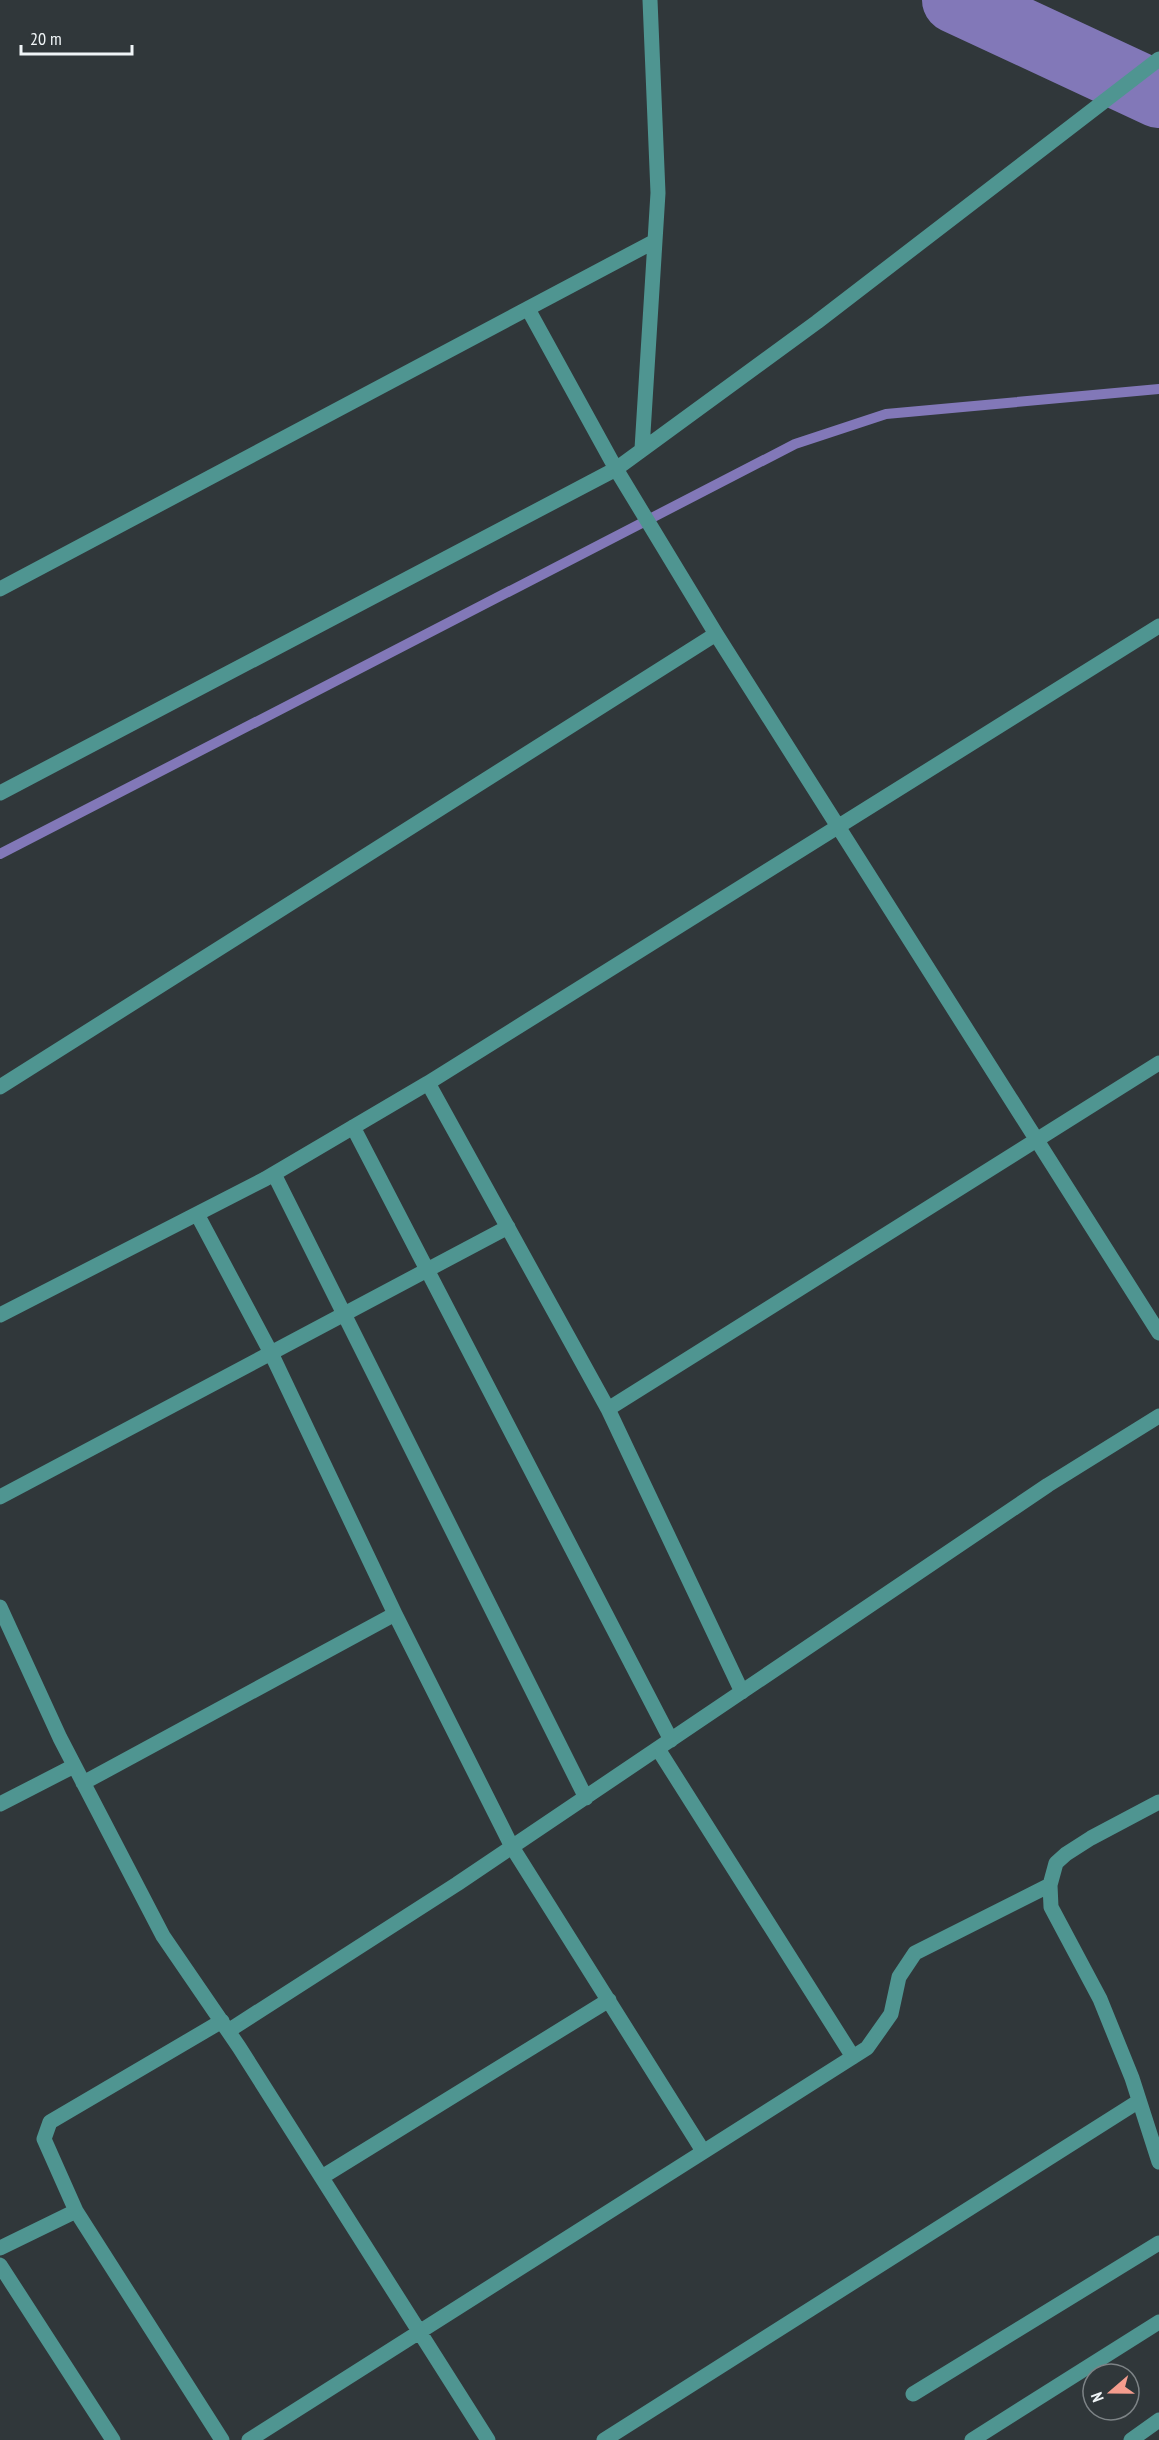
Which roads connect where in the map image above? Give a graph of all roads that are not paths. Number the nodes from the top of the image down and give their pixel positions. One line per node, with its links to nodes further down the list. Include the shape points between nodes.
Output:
1 (650, 0): 3 (street, via 658,193)
2 (1159, 59): 5 (street, via 817,322)
3 (655, 241): 4 (street); 5 (street)
4 (528, 309): 6 (street); 7 (street)
5 (642, 449): 6 (street)
6 (616, 469): 9 (street); 10 (street)
7 (0, 589)
8 (1159, 626): 11 (street)
9 (716, 634): 11 (street); 14 (street)
10 (0, 793)
11 (838, 827): 13 (street); 16 (street)
12 (1159, 1063): 16 (street)
13 (428, 1083): 15 (street); 19 (street)
14 (0, 1087)
15 (353, 1127): 17 (street); 20 (street)
16 (1036, 1140): 23 (street); 25 (street)
17 (274, 1174): 18 (street); 21 (street)
18 (197, 1214): 22 (street); 24 (street)
19 (508, 1227): 20 (street); 25 (street)
20 (427, 1270): 21 (street); 31 (street)
21 (344, 1314): 24 (street); 35 (street)
22 (0, 1315)
23 (1159, 1334)
24 (271, 1353): 27 (street); 29 (street)
25 (608, 1409): 30 (street)
26 (1159, 1416): 30 (street, via 1048,1485)
27 (0, 1497)
28 (0, 1607): 33 (street)
29 (395, 1614): 34 (street); 38 (street)
30 (742, 1692): 31 (street)
31 (671, 1740): 32 (street)
32 (658, 1749): 35 (street); 42 (street)
33 (74, 1766): 34 (street); 37 (street)
34 (83, 1783): 41 (street, via 163,1936)
35 (586, 1798): 38 (street)
36 (1159, 1802): 39 (street, via 1066,1854 1056,1863)
37 (0, 1804)
38 (512, 1847): 40 (street); 41 (street)
39 (1050, 1885): 42 (street, via 915,1953 899,1977 891,2014 867,2048); 43 (street, via 1051,1907 1100,1999)
40 (609, 2000): 44 (street); 46 (street)
41 (225, 2026): 46 (street); 47 (street, via 50,2122 44,2139)
42 (853, 2057): 44 (street)
43 (1139, 2101): 45 (street); 59 (street)
44 (703, 2151): 52 (street)
45 (1159, 2162)
46 (322, 2177): 52 (street)
47 (76, 2211): 49 (street); 56 (street)
48 (1159, 2243): 53 (street)
49 (0, 2248)
50 (0, 2265): 55 (street)
51 (1159, 2322): 60 (street)
52 (420, 2331): 57 (street); 58 (street)
53 (913, 2394)
54 (1159, 2420): 61 (street)
55 (113, 2440)
56 (222, 2440)
57 (249, 2440)
58 (488, 2440)
59 (604, 2440)
60 (972, 2440)
61 (1131, 2440)

